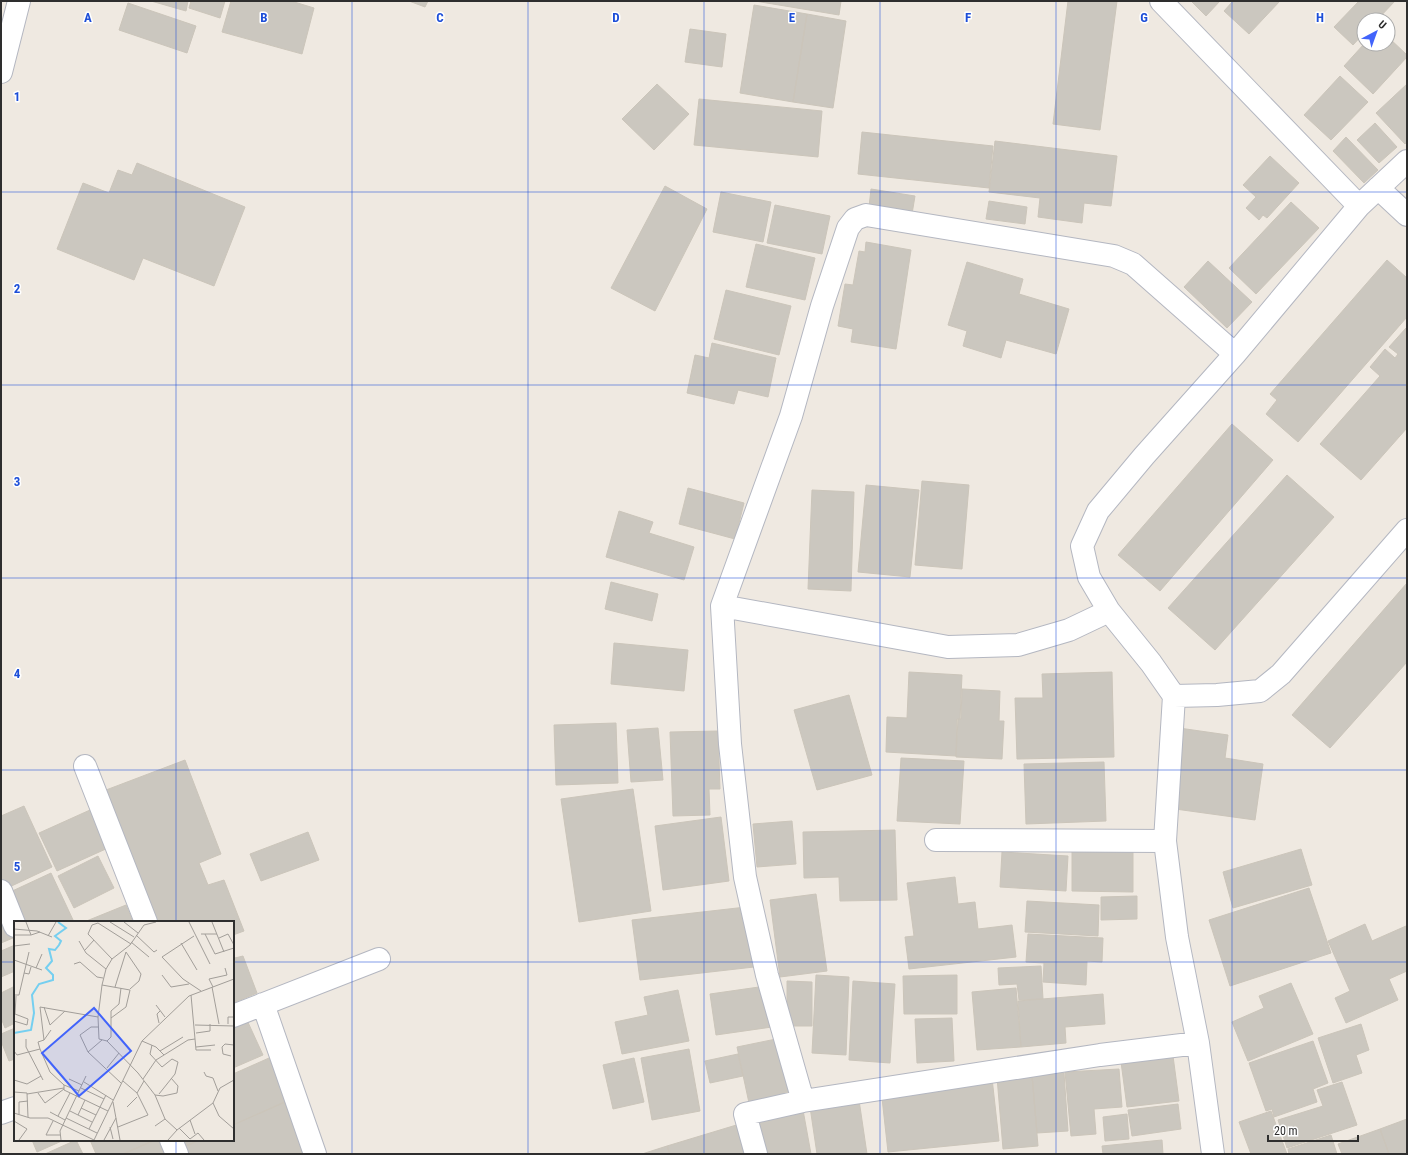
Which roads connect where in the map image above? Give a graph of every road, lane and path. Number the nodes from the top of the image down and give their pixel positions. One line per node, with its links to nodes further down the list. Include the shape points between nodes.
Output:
1 (19, 1): 3 (street)
2 (1161, 1): 6 (street)
3 (1, 72)
4 (1407, 161): 5 (street)
5 (1378, 188): 6 (street); 7 (street)
6 (1359, 206): 8 (street)
7 (1407, 215)
8 (1235, 354): 10 (street, via 1133,264 1114,256 866,215 855,219 848,228 822,306 791,416); 11 (street, via 1098,511 1082,546 1089,577)
9 (1407, 530): 12 (street, via 1281,674 1260,691)
10 (722, 606): 11 (street, via 948,647 1018,645 1069,630); 23 (street, via 730,744 745,878 767,975)
11 (1109, 611): 12 (street)
12 (1174, 696): 15 (street)
13 (85, 766): 17 (street)
14 (936, 840): 15 (street)
15 (1165, 841): 22 (street, via 1177,937)
16 (1, 891): 18 (street)
17 (146, 921)
18 (14, 924)
19 (379, 959): 20 (street)
20 (263, 1004): 21 (street); 28 (street)
21 (234, 1016)
22 (1198, 1043): 23 (street, via 1100,1054); 30 (street)
23 (803, 1101): 29 (street, via 746,1114)
24 (14, 1108): 25 (street)
25 (1, 1113)
26 (171, 1141): 27 (street)
27 (177, 1154)
28 (315, 1154)
29 (756, 1154)
30 (1213, 1154)

